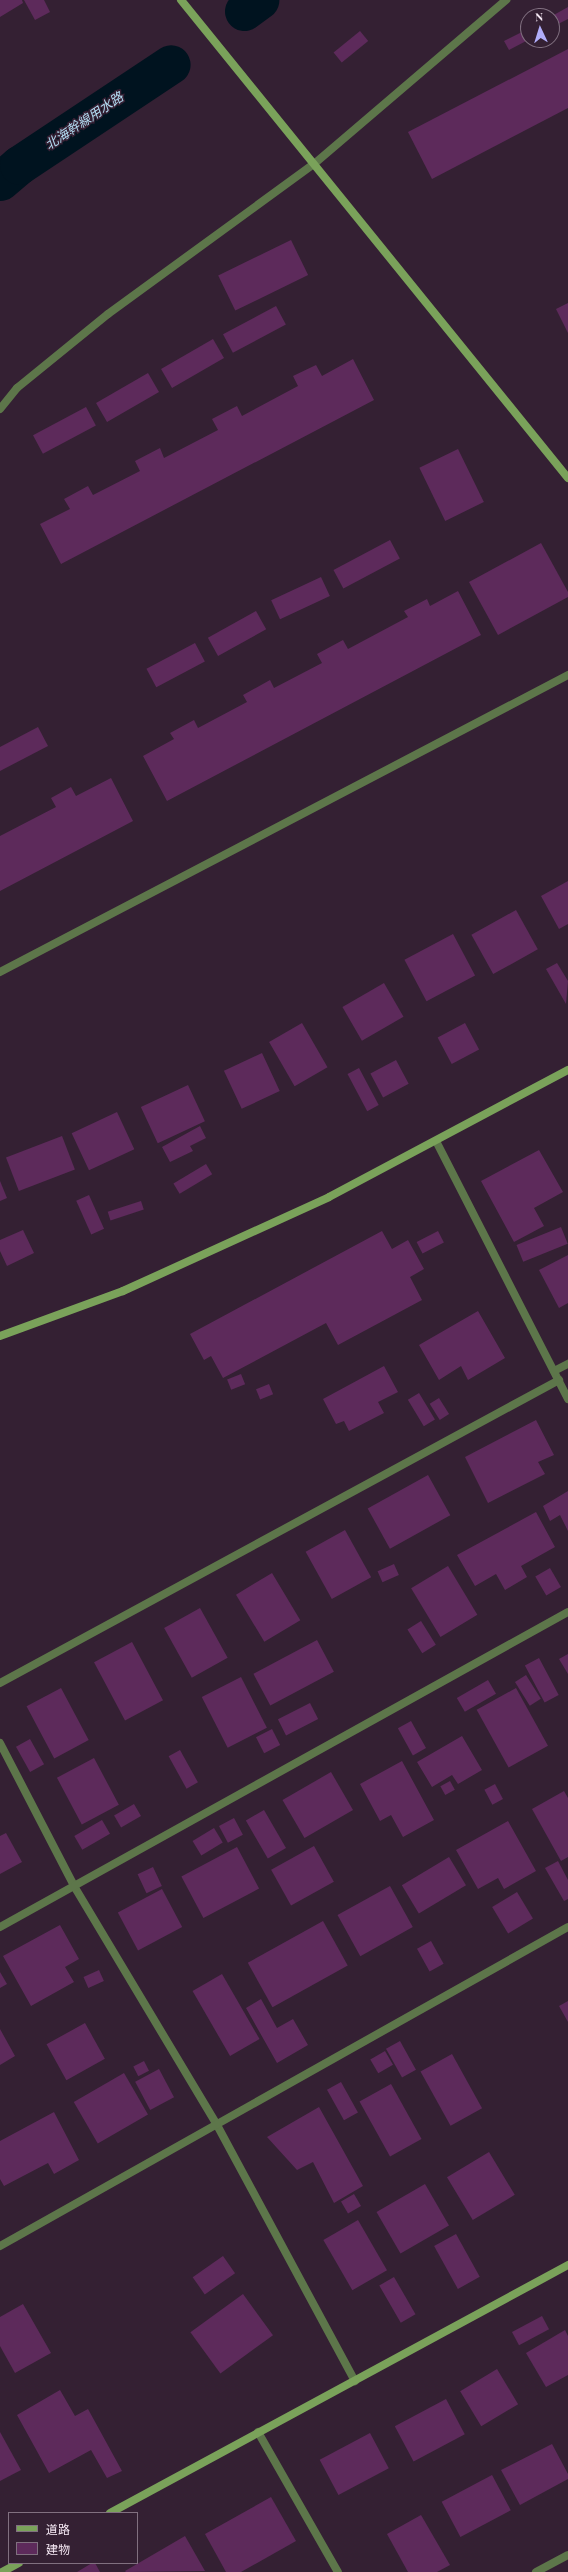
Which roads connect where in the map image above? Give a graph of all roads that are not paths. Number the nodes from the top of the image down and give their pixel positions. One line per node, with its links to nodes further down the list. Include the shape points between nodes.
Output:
1 (506, 0): 3 (street)
2 (182, 2): 3 (street)
3 (314, 164): 4 (street, via 108,314 17,388); 5 (street)
4 (0, 409)
5 (568, 478)
6 (568, 675): 7 (street)
7 (0, 972)
8 (568, 1070): 9 (street)
9 (436, 1141): 10 (street, via 329,1197 123,1291); 12 (street)
10 (0, 1336)
11 (568, 1364): 12 (street)
12 (554, 1371): 13 (street)
13 (559, 1380): 14 (street); 16 (street)
14 (568, 1399)
15 (568, 1612): 18 (street)
16 (0, 1683)
17 (0, 1743): 18 (street)
18 (74, 1886): 19 (street); 21 (street)
19 (0, 1927)
20 (568, 1927): 21 (street)
21 (217, 2125): 22 (street); 24 (street)
22 (0, 2246)
23 (568, 2265): 24 (street)
24 (355, 2380): 25 (street)
25 (258, 2432): 26 (street); 30 (street)
26 (112, 2512)
27 (568, 2555): 31 (street)
28 (17, 2564): 29 (street)
29 (2, 2572)
30 (338, 2572)
31 (536, 2572)

